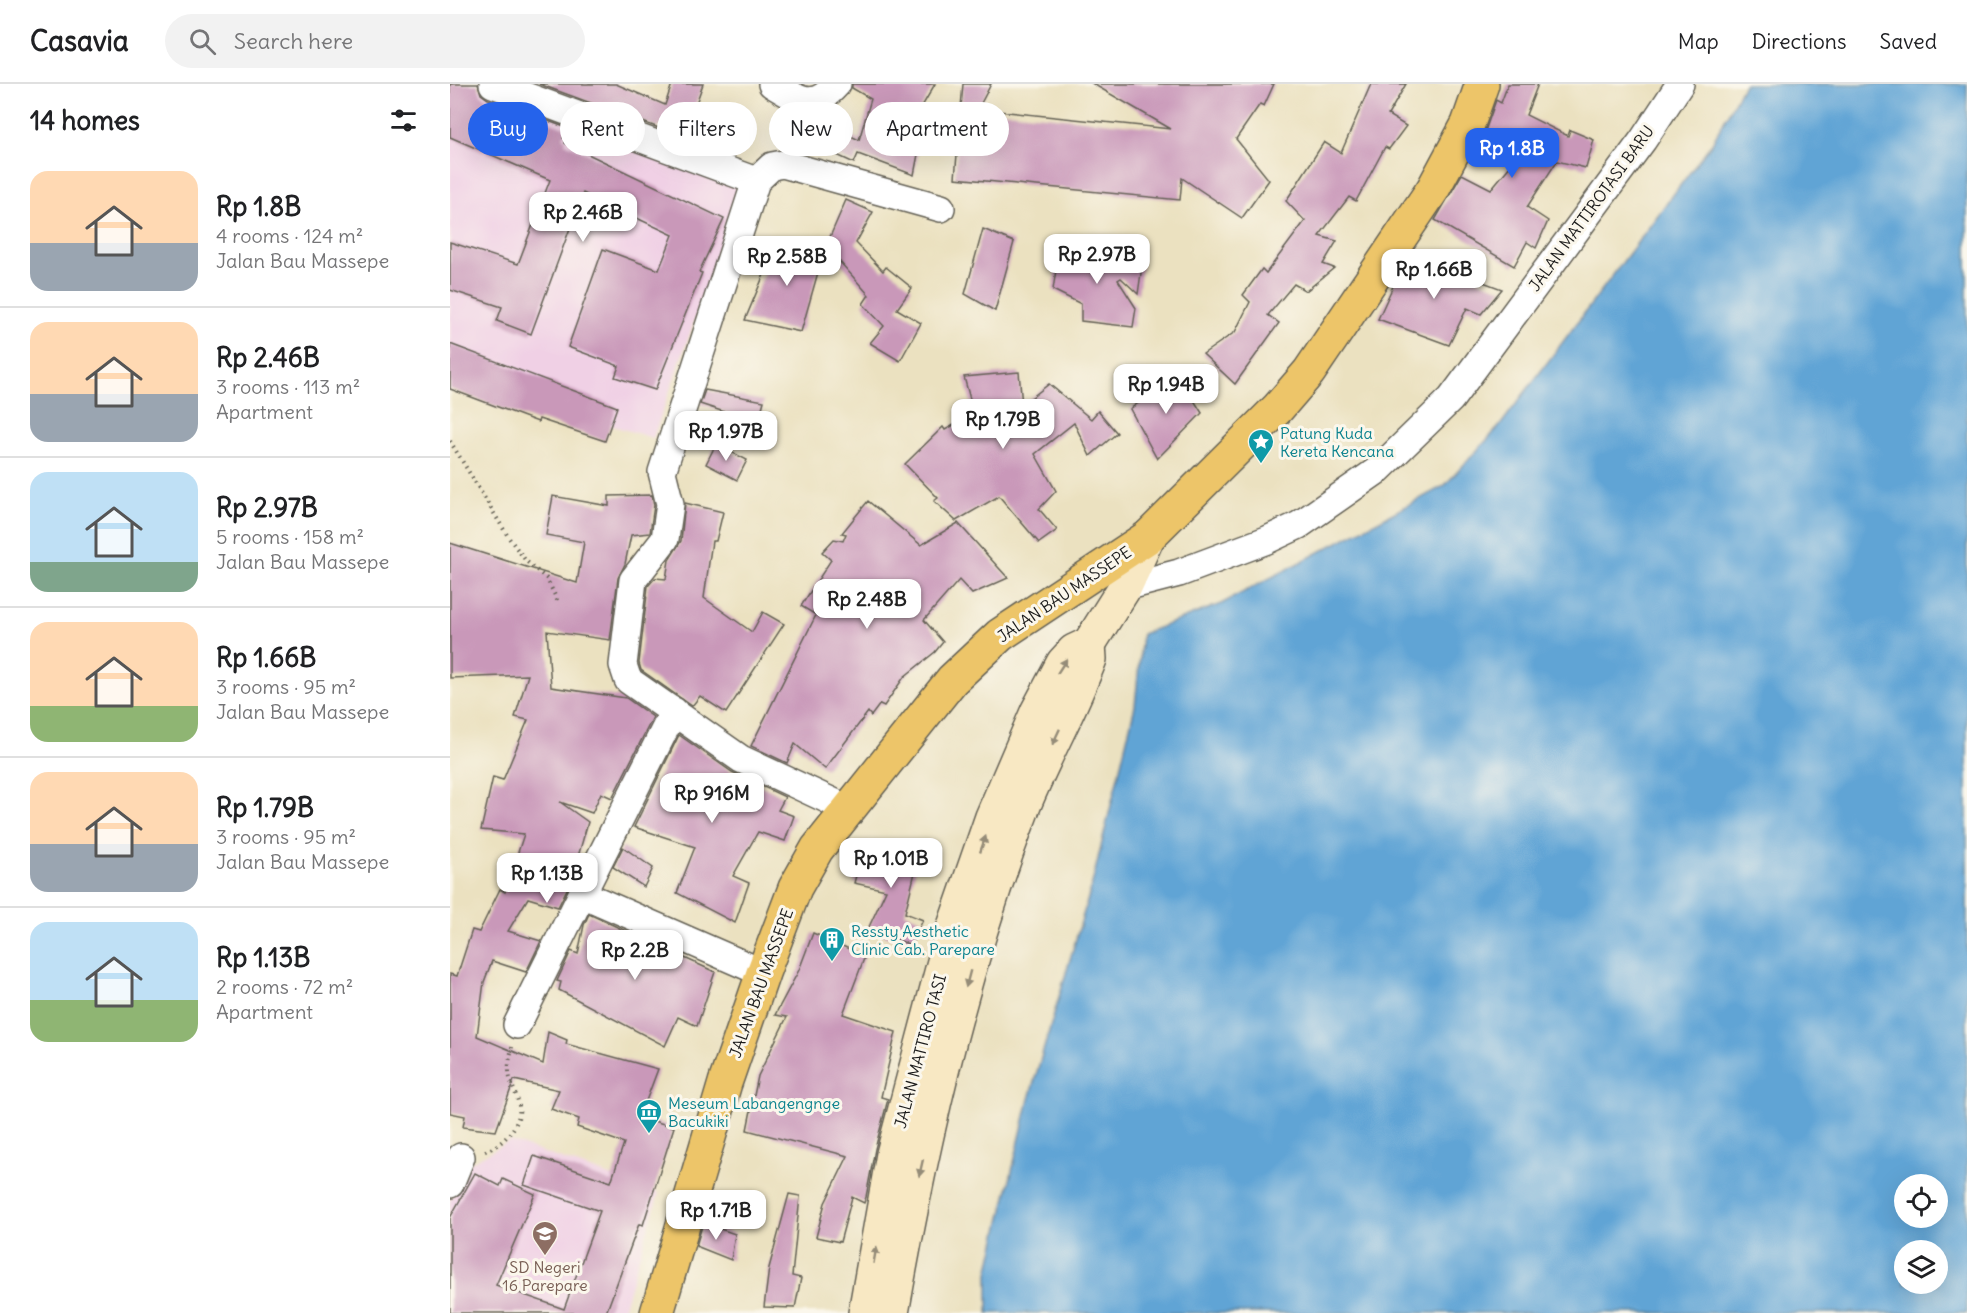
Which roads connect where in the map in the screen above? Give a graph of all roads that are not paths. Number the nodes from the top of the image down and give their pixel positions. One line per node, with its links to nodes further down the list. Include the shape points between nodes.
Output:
1 (493, 84): 6 (street)
2 (772, 84): 3 (street, via 803,102 816,102)
3 (837, 84)
4 (1482, 84): 8 (highway, JALAN BAU MASSEPE, via 1468,124 1433,189 1309,372)
5 (1680, 84): 9 (street, JALAN MATTIROTASI BARU, via 1643,140 1451,399 1378,470 1299,525 1267,540 1179,573)
6 (756, 181): 7 (street, via 772,166 783,164); 11 (street, via 662,472 670,504 665,539 633,580 625,674 635,686)
7 (941, 208)
8 (1148, 537): 9 (main road, JALAN MATTIRO TASI); 12 (highway, JALAN BAU MASSEPE, via 1000,635 952,680)
9 (1125, 587): 10 (main road, JALAN MATTIRO TASI)
10 (1089, 644): 19 (main road, JALAN MATTIRO TASI, one-way to 10, via 892,1154 951,935 992,816 1037,712 1063,663 1074,651); 20 (main road, JALAN MATTIRO TASI, one-way to 20, via 1090,659 1024,807 977,945 905,1234)
11 (674, 711): 12 (street, via 741,759); 13 (street)
12 (848, 809): 14 (highway, JALAN BAU MASSEPE, via 817,849 795,888)
13 (582, 894): 14 (street); 15 (street)
14 (763, 973): 18 (highway, JALAN BAU MASSEPE, via 725,1083)
15 (518, 1024)
16 (461, 1157): 17 (street)
17 (450, 1184)
18 (657, 1313)
19 (865, 1313)
20 (892, 1313)

